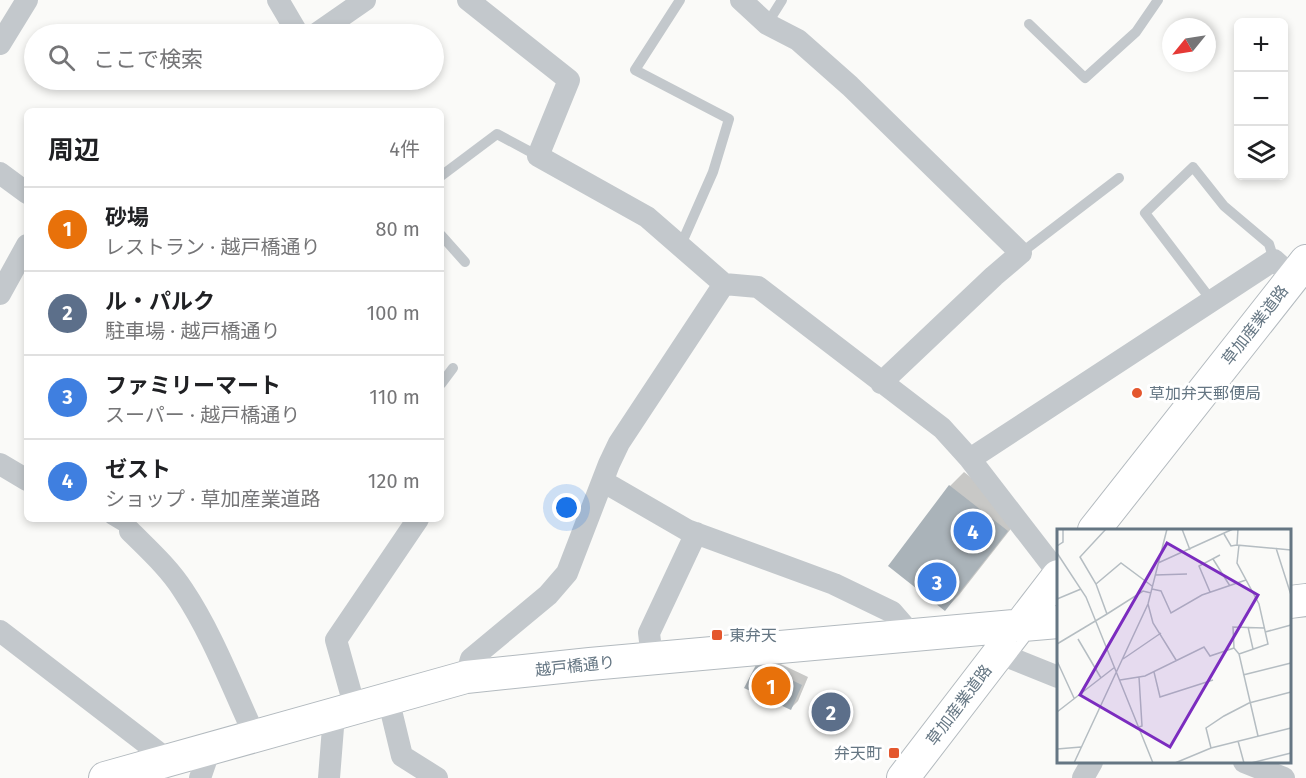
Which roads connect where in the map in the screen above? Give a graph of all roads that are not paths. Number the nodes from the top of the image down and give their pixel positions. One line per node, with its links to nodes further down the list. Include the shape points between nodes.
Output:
1 (27, 0): 13 (street)
2 (278, 0): 9 (street)
3 (365, 0): 10 (street)
4 (468, 0): 14 (street, via 569,80)
5 (680, 0): 20 (lane, via 635,70 729,119 713,172)
6 (741, 0): 11 (street)
7 (782, 0): 11 (lane)
8 (1158, 0): 12 (lane, via 1136,32 1085,78)
9 (292, 24)
10 (330, 24)
11 (767, 24): 22 (street, via 798,40 858,94)
12 (1029, 24)
13 (2, 37)
14 (538, 156): 16 (lane, via 497,134); 20 (street, via 647,217)
15 (0, 173): 18 (street)
16 (444, 174)
17 (1119, 178): 22 (lane)
18 (24, 191)
19 (444, 238): 23 (lane)
20 (680, 247): 25 (street)
21 (24, 250): 26 (street)
22 (1021, 253): 30 (street)
23 (465, 262)
24 (1291, 266): 27 (street); 27 (lane, via 1224,206 1193,167 1145,213); 37 (street, 草加産業道路)
25 (724, 284): 30 (street, via 758,287); 34 (street, via 625,434)
26 (0, 294)
27 (1212, 301): 31 (street)
28 (453, 368): 29 (lane)
29 (444, 380)
30 (881, 383): 31 (street, via 942,428)
31 (970, 459): 40 (street)
32 (0, 464): 33 (street)
33 (24, 478)
34 (604, 482): 39 (street); 51 (street, via 567,573 548,595 471,659)
35 (115, 522): 38 (lane)
36 (416, 522): 53 (street, via 336,640)
37 (1095, 529)
38 (130, 531): 54 (street, via 183,589)
39 (696, 533): 47 (street, via 854,593 892,612); 49 (street, via 648,633)
40 (1057, 571)
41 (1057, 577): 45 (street, 草加産業道路)
42 (1306, 600): 43 (street)
43 (1291, 602)
44 (1057, 622): 45 (street, 越戸橋通り)
45 (1020, 626): 47 (street, 越戸橋通り); 48 (street, 草加産業道路)
46 (0, 631): 58 (street)
47 (912, 635): 49 (street, 越戸橋通り)
48 (998, 653): 50 (street); 63 (street, 草加産業道路)
49 (652, 658): 51 (street, 越戸橋通り)
50 (1057, 676)
51 (466, 677): 52 (street, 越戸橋通り)
52 (388, 698): 53 (street, 越戸橋通り); 62 (street, via 402,756)
53 (344, 712): 54 (street, 越戸橋通り); 61 (street)
54 (255, 736): 55 (street, 越戸橋通り)
55 (210, 749): 58 (street, 越戸橋通り); 60 (street)
56 (1091, 763): 64 (street)
57 (1246, 763): 65 (street)
58 (161, 769): 59 (street, 越戸橋通り)
59 (105, 778)
60 (200, 778)
61 (329, 778)
62 (437, 778)
63 (903, 778)
64 (1083, 778)
65 (1284, 778)

